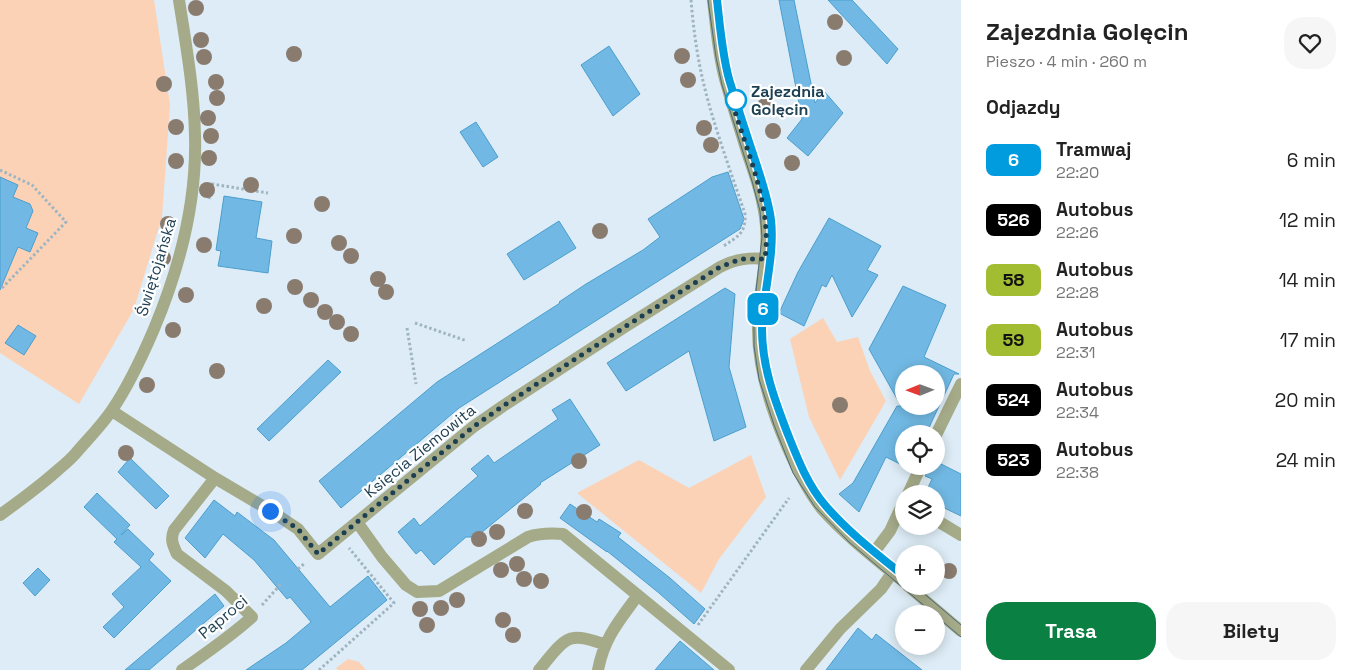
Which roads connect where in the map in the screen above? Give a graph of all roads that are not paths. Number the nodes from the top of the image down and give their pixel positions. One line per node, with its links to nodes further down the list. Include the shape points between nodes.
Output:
1 (179, 0): 5 (street, Świętojańska, via 192,88 195,136 194,181 188,220 168,296 132,377)
2 (712, 0): 3 (street, via 724,76 764,206)
3 (765, 259): 10 (street, Księcia Ziemowita, via 730,262 615,333 473,427); 13 (street, via 758,310 758,344 764,378 778,423 795,464 815,499)
4 (961, 384): 6 (street)
5 (112, 410): 7 (street, Księcia Ziemowita); 8 (street, Świętojańska, via 75,455)
6 (941, 425)
7 (215, 478): 10 (street, Księcia Ziemowita, via 298,529 318,554); 20 (street, Paproci, via 174,530 172,545 177,554 226,591 252,617)
8 (0, 515)
9 (895, 521): 13 (street)
10 (358, 522): 16 (street, via 382,557 406,585 417,592 439,591 528,537 550,533 563,534)
11 (945, 525): 12 (street)
12 (961, 535)
13 (872, 555): 14 (street)
14 (892, 573): 15 (street); 24 (street)
15 (895, 575)
16 (638, 595): 19 (street); 23 (street)
17 (919, 595): 18 (street)
18 (961, 631)
19 (605, 644): 21 (street, via 584,638 565,640); 22 (street)
20 (182, 670)
21 (539, 670)
22 (598, 670)
23 (729, 670)
24 (806, 670)

